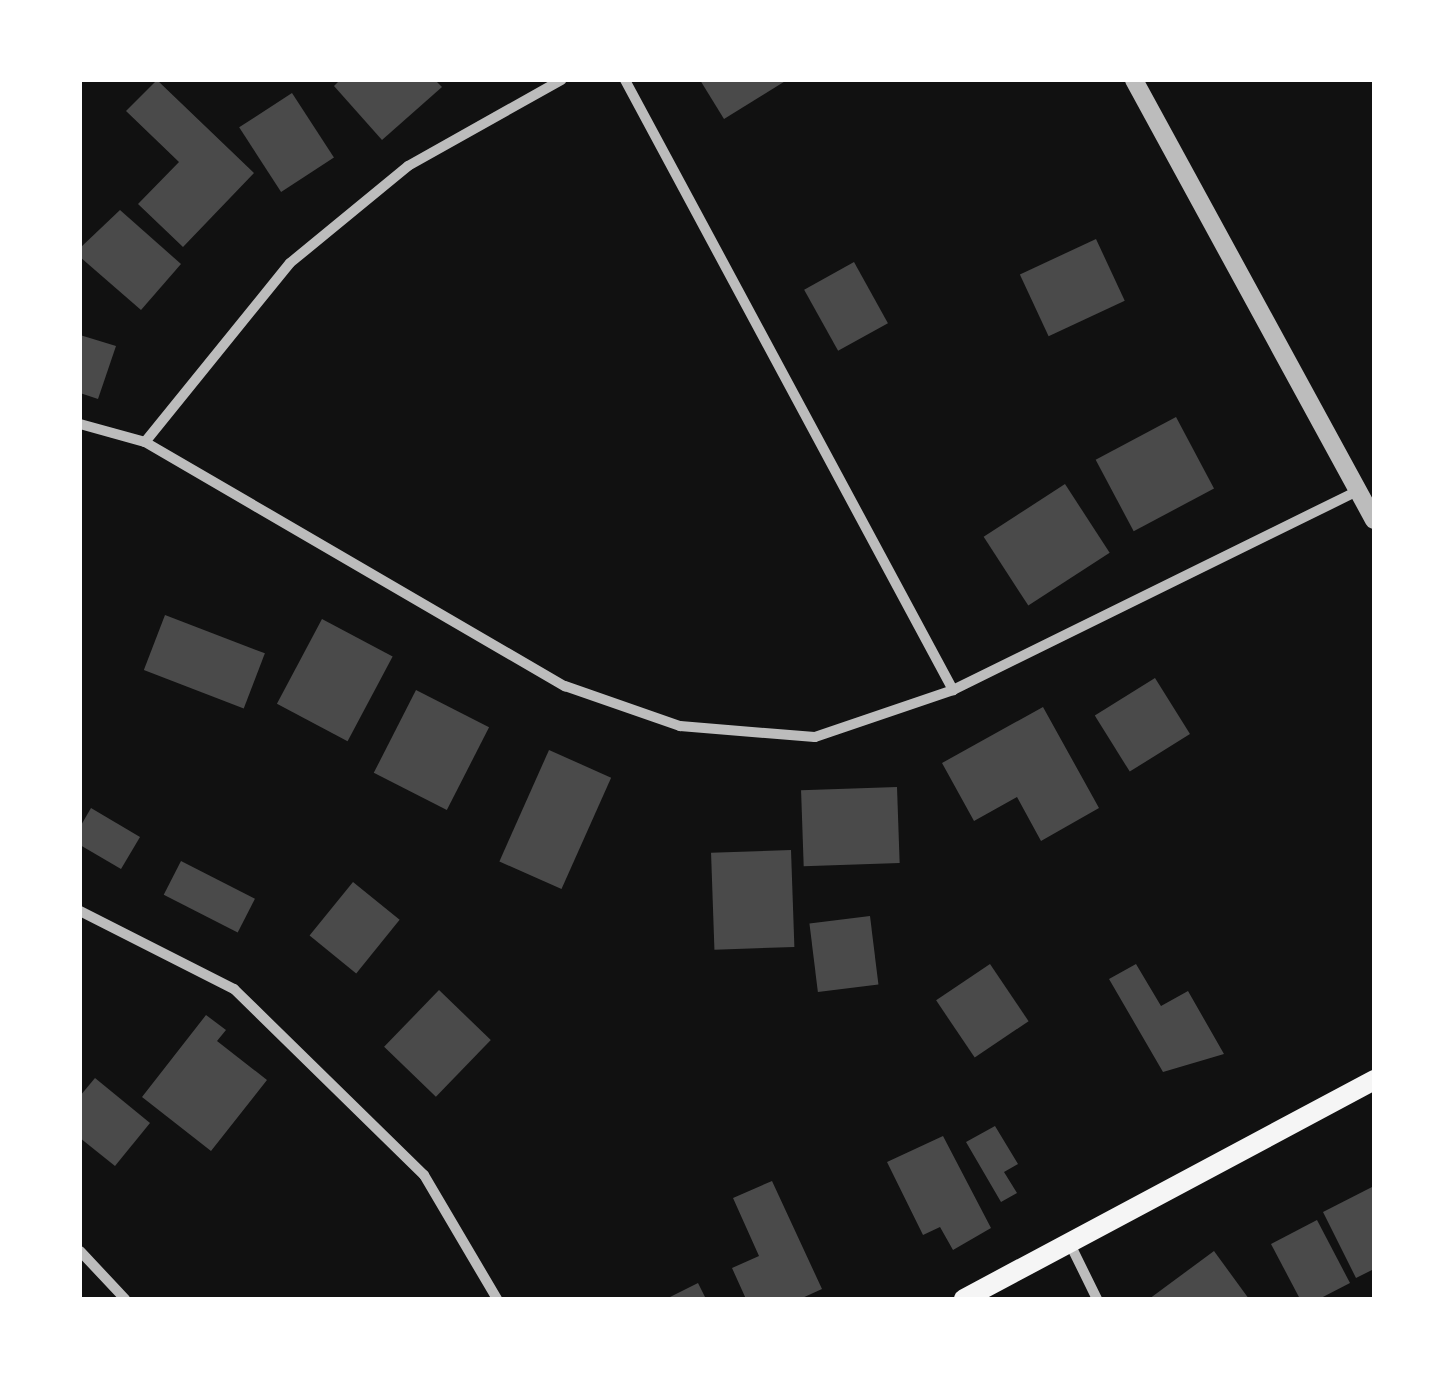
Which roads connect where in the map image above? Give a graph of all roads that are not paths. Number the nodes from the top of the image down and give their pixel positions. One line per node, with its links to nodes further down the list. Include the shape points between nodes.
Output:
1 (561, 80): 5 (street, via 408,166 290,263)
2 (624, 80): 8 (street)
3 (1134, 80): 6 (street)
4 (80, 424): 5 (street)
5 (145, 442): 8 (street, via 566,686 680,726 815,737)
6 (1358, 491): 7 (street); 8 (street)
7 (1374, 520)
8 (954, 690)
9 (80, 911): 14 (street, via 234,989 424,1174)
10 (1374, 1080): 11 (main road)
11 (1069, 1242): 15 (main road); 16 (street)
12 (80, 1251): 13 (street)
13 (125, 1299)
14 (497, 1299)
15 (964, 1299)
16 (1097, 1299)

